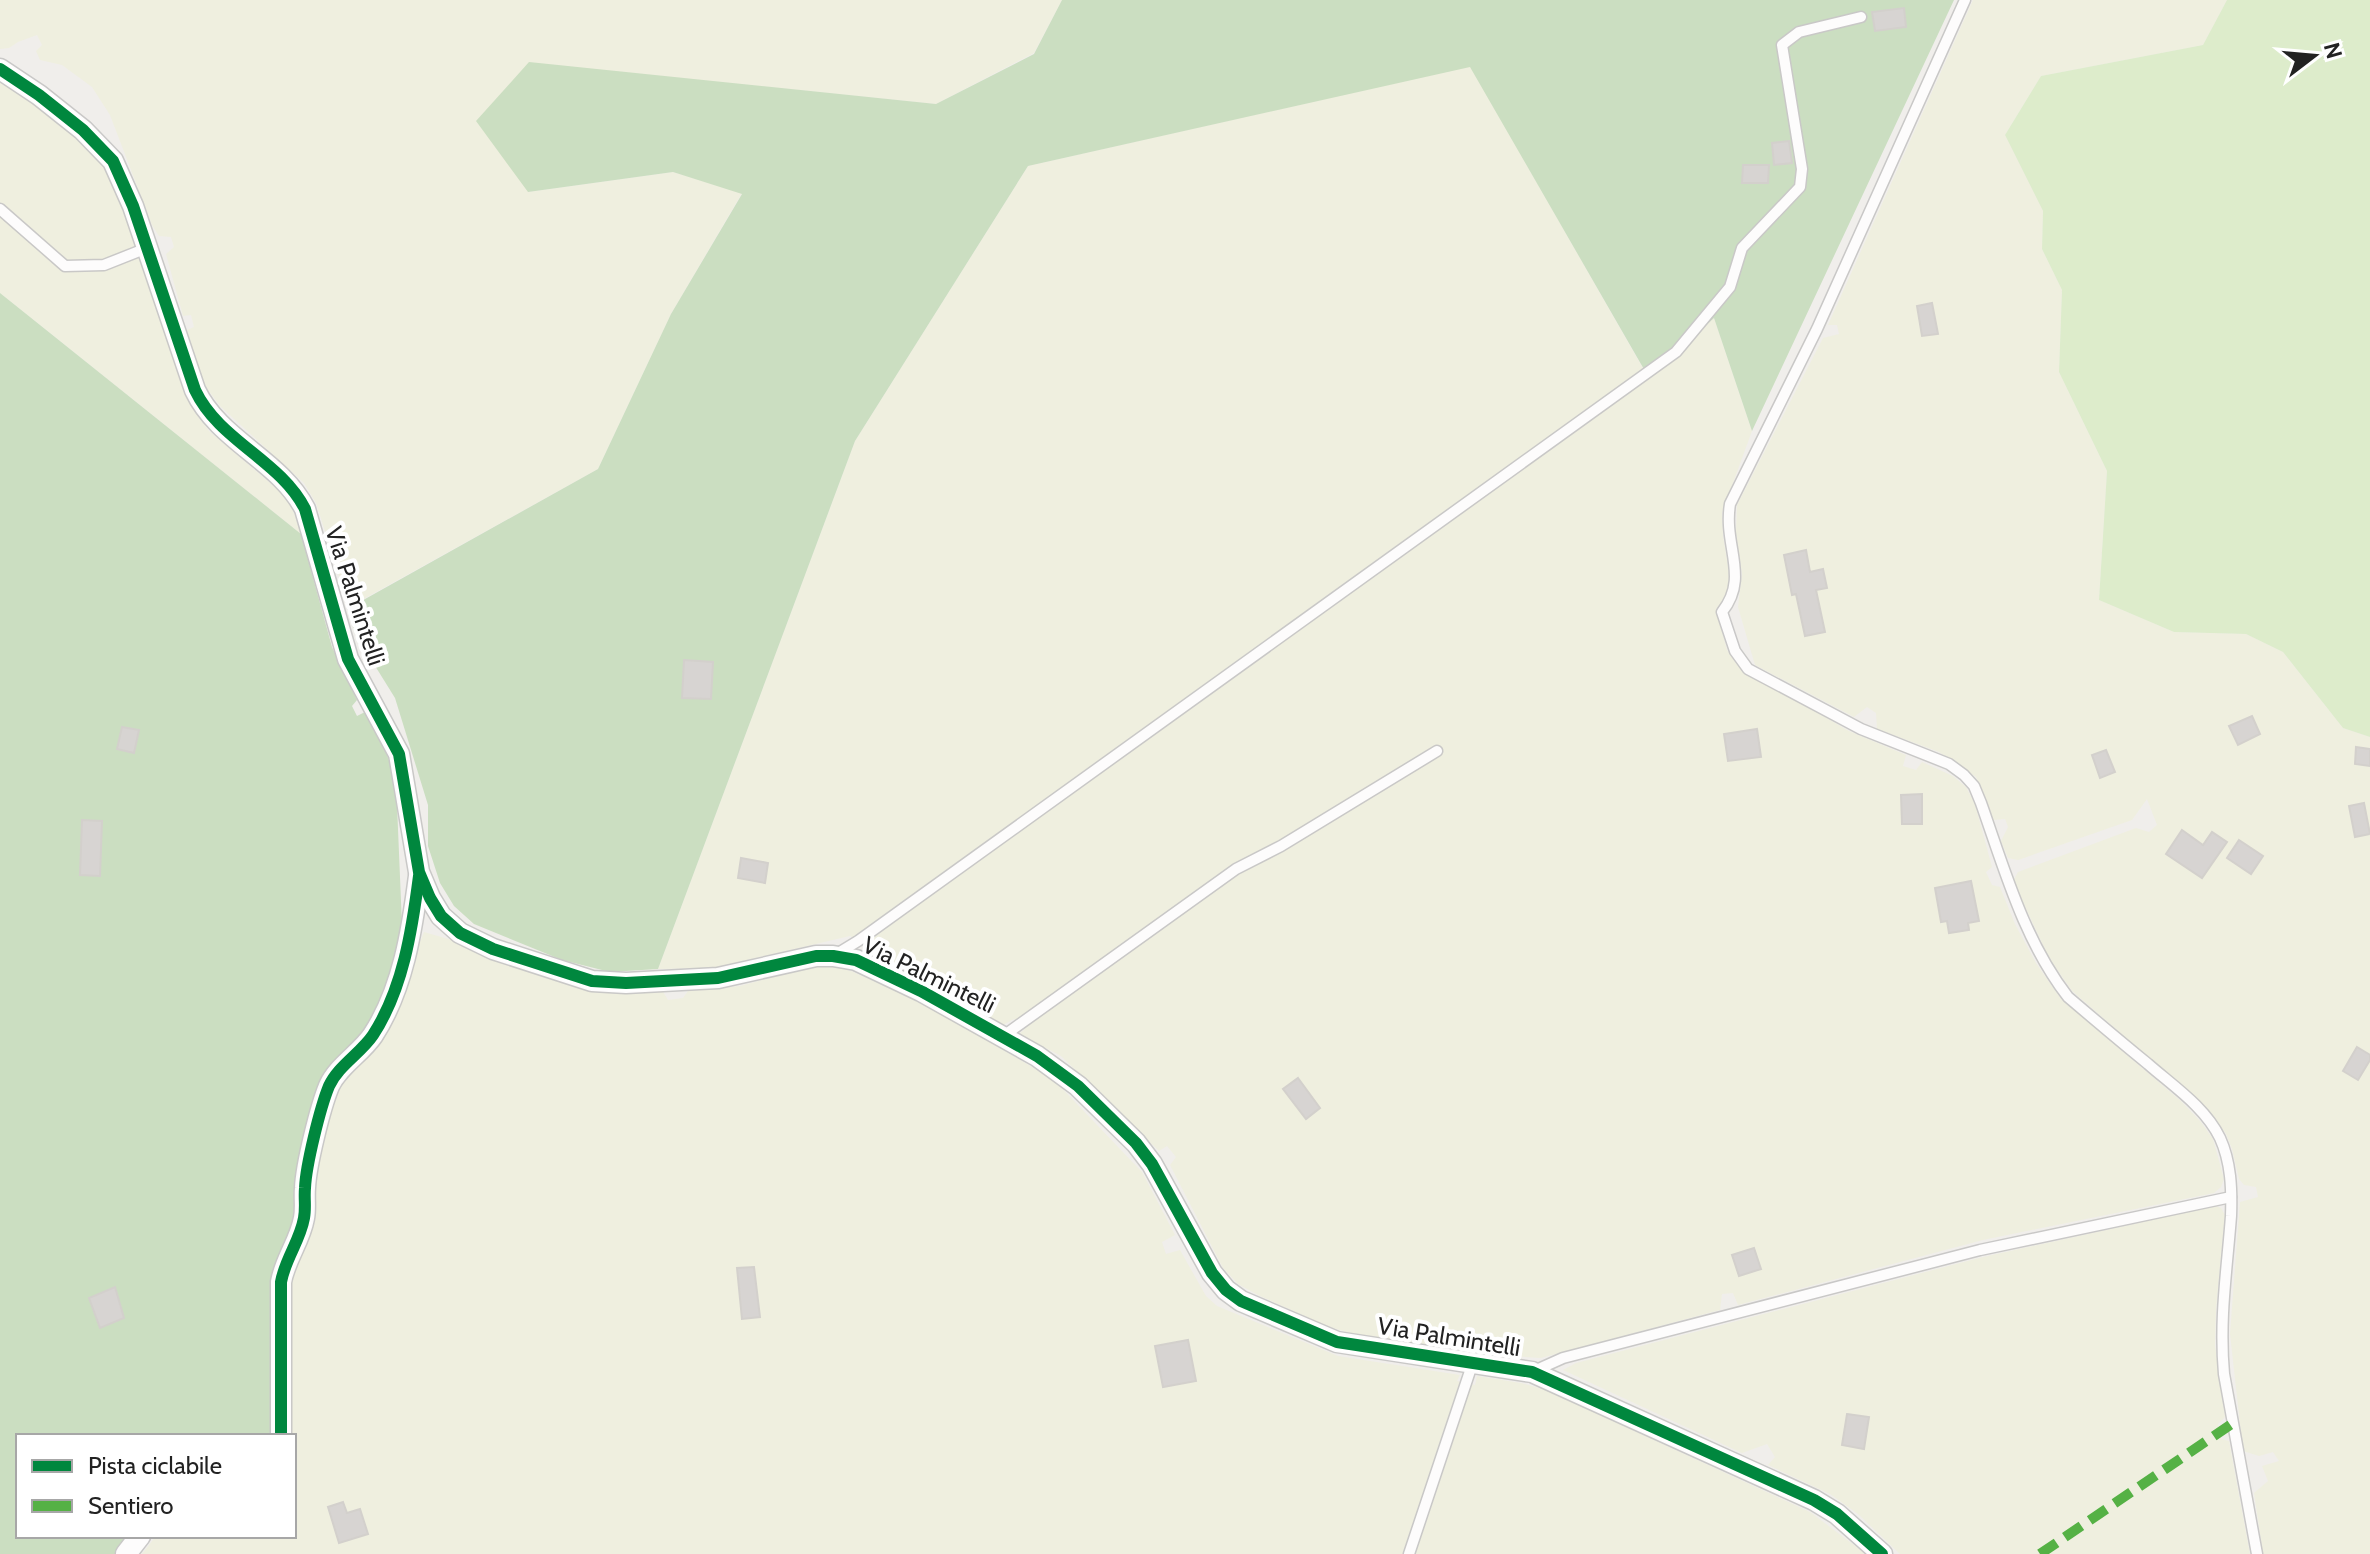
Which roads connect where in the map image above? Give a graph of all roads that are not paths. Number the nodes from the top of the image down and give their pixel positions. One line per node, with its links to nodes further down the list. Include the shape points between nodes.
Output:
1 (1965, 0): 10 (lane, via 1817,329 1730,504 1728,535 1737,585 1722,612 1735,651 1748,669 1861,729 1931,756 1974,786 2022,920 2058,984 2207,1119 2226,1155)
2 (1861, 17): 8 (lane, via 1799,32 1782,45 1802,169 1800,187 1742,248 1730,287 1676,352)
3 (0, 69): 5 (street, Via Palmintelli, via 100,145 122,178)
4 (0, 209): 5 (lane, via 65,266 104,265)
5 (147, 248): 7 (street, Via Palmintelli, via 203,407 296,492 305,509 348,659 399,754)
6 (1437, 751): 9 (lane, via 1236,869)
7 (419, 872): 8 (street, Via Palmintelli, via 441,916 460,933 592,981 718,978); 13 (street, via 412,925 385,1015 330,1083 321,1112 305,1185 305,1214 281,1282)
8 (833, 956): 9 (street, Via Palmintelli, via 856,960 921,991)
9 (1002, 1037): 11 (street, Via Palmintelli, via 1056,1068 1136,1143 1212,1273 1241,1301 1337,1342)
10 (2231, 1197): 12 (lane, via 1965,1254 1563,1358); 18 (lane, via 2221,1344)
11 (1473, 1362): 12 (street, Via Palmintelli); 16 (lane)
12 (1532, 1372): 17 (street, Via Palmintelli, via 1814,1500)
13 (281, 1434)
14 (138, 1538): 15 (street)
15 (126, 1554)
16 (1409, 1554)
17 (1882, 1554)
18 (2257, 1554)

